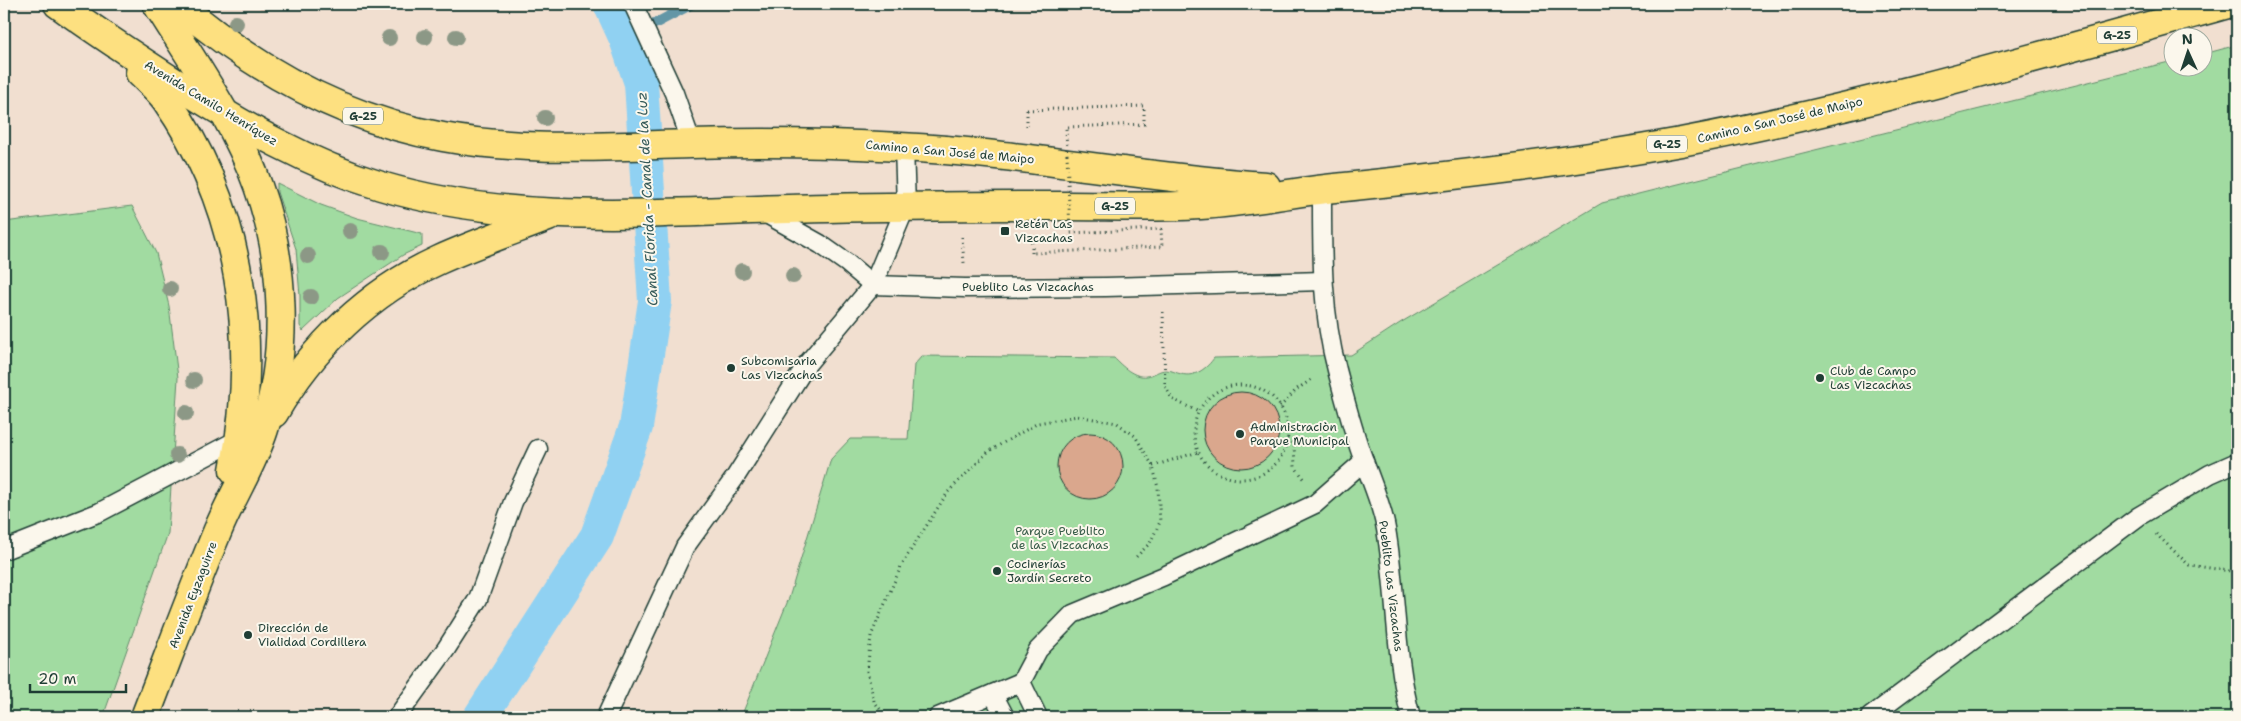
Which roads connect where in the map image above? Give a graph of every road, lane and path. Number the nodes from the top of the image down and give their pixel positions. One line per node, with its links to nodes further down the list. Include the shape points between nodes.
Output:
1 (58, 4): 6 (main road, Avenida Camilo Henríquez / G-25)
2 (157, 4): 8 (main road, Avenida Eyzaguirre)
3 (178, 4): 9 (main road, Camino a San José de Maipo / G-25, via 235,48 283,78 373,120 487,144 532,147)
4 (2228, 4): 11 (main road, Camino a San José de Maipo / G-25, via 2006,66 1702,138 1563,162)
5 (634, 7): 9 (lane, via 674,93)
6 (106, 39): 8 (main road, Avenida Camilo Henríquez / G-25); 24 (main road, Avenida Eyzaguirre, via 165,99 188,135 215,192 234,255 242,297 246,391)
7 (1027, 110): 16 (path, bridge, via 1144,106 1144,124 1066,127 1070,233 1161,229 1162,248)
8 (224, 114): 15 (main road, Avenida Camilo Henríquez / G-25, via 296,153 381,186 493,210); 24 (main road, Avenida Eyzaguirre, via 258,186 275,253 280,325 272,395)
9 (690, 144): 10 (main road, Camino a San José de Maipo / G-25)
10 (904, 147): 11 (main road, Camino a San José de Maipo / G-25, via 1028,158 1212,182); 12 (lane)
11 (1322, 189): 13 (main road, Camino a San José de Maipo / G-25, via 1201,205); 17 (lane, Pueblito Las Vizcachas)
12 (906, 206): 13 (main road, Camino a San José de Maipo / G-25); 14 (main road, Camino a San José de Maipo / G-25); 18 (lane)
13 (960, 206): 20 (path)
14 (757, 209): 15 (main road, Camino a San José de Maipo / G-25); 18 (lane, via 820,244)
15 (569, 214): 24 (main road, via 438,260 369,301 310,360)
16 (1032, 253)
17 (1322, 281): 19 (lane, Pueblito Las Vizcachas); 21 (lane, Pueblito Las Vizcachas)
18 (873, 285): 20 (lane, Pueblito Las Vizcachas); 40 (lane, via 807,364 734,478 684,547)
19 (1162, 286): 20 (lane, Pueblito Las Vizcachas); 23 (path, via 1165,386 1172,398)
20 (965, 288)
21 (1336, 369): 22 (path, via 1297,389); 28 (lane, Pueblito Las Vizcachas)
22 (1280, 407): 23 (path, via 1259,389 1231,386 1218,391); 25 (path, via 1286,419)
23 (1198, 412): 27 (path, via 1194,438)
24 (252, 434): 33 (lane, via 100,512); 38 (main road, Avenida Eyzaguirre)
25 (1287, 439): 27 (path, via 1280,460 1270,470 1244,480 1216,473); 31 (path, via 1294,444 1295,467)
26 (538, 449): 39 (lane, via 512,502 478,599)
27 (1198, 452): 30 (path)
28 (1364, 461): 31 (lane); 45 (lane, Pueblito Las Vizcachas, via 1386,528 1404,690)
29 (2237, 462): 32 (lane, via 2210,474)
30 (1153, 466): 34 (path, via 1160,522 1150,543); 41 (path, via 1135,436 1118,423 1077,416 1038,423 989,451 948,492 902,564 871,636 867,671 874,701)
31 (1321, 499): 36 (lane, via 1164,576 1072,614 1038,650)
32 (2139, 516): 35 (path, via 2189,565); 46 (lane)
33 (4, 550)
34 (1132, 561)
35 (2237, 572)
36 (1021, 682): 37 (lane); 44 (lane)
37 (993, 694): 42 (lane); 43 (lane)
38 (145, 717)
39 (396, 717)
40 (606, 717)
41 (886, 717)
42 (938, 717)
43 (1005, 717)
44 (1038, 717)
45 (1411, 717)
46 (1870, 717)

